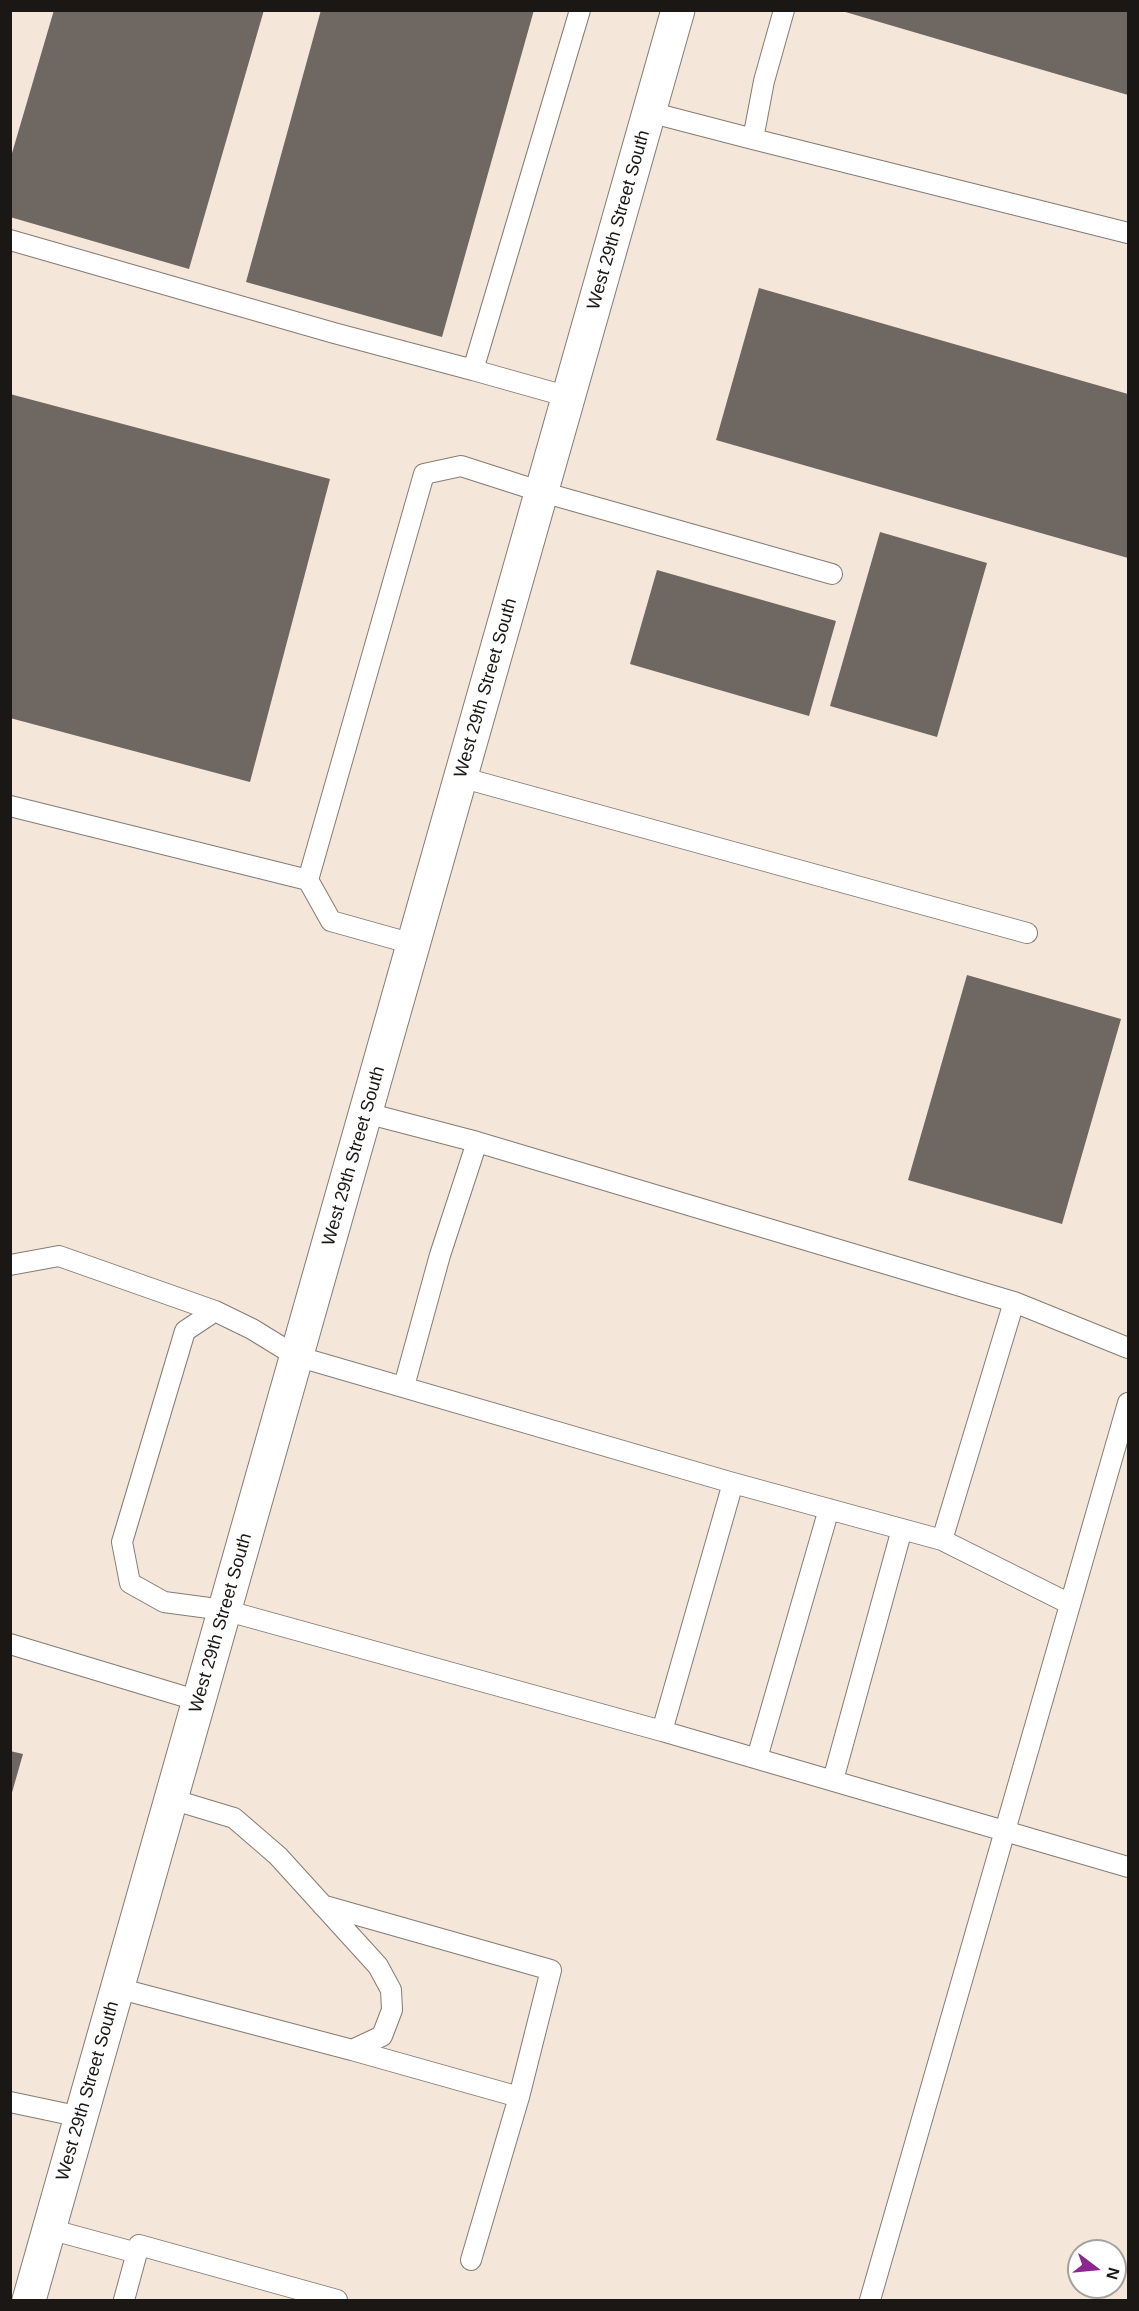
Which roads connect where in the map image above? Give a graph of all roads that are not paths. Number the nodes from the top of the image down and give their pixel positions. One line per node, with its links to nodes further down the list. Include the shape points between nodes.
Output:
1 (580, 10): 8 (lane)
2 (678, 10): 4 (street, West 29th Street South)
3 (784, 10): 5 (lane)
4 (649, 112): 5 (lane); 9 (street, West 29th Street South)
5 (753, 139): 6 (lane)
6 (1128, 233)
7 (10, 240): 8 (lane)
8 (473, 370): 9 (lane)
9 (569, 397): 10 (street, West 29th Street South)
10 (542, 492): 11 (lane); 12 (street, West 29th Street South); 14 (lane, via 461,466 424,474)
11 (832, 574)
12 (460, 777): 15 (lane); 16 (street, West 29th Street South)
13 (10, 806): 14 (lane)
14 (308, 880): 16 (lane, via 331,921)
15 (1027, 933)
16 (413, 944): 17 (street, West 29th Street South)
17 (366, 1113): 18 (lane); 23 (street, West 29th Street South)
18 (477, 1142): 20 (lane); 24 (lane, via 440,1255)
19 (10, 1265): 21 (lane, via 59,1256)
20 (1014, 1302): 22 (lane); 29 (lane)
21 (215, 1311): 23 (lane); 31 (lane, via 185,1331 122,1542 130,1584 164,1602)
22 (1128, 1348)
23 (297, 1356): 24 (lane); 31 (street, West 29th Street South)
24 (404, 1386): 26 (lane)
25 (1128, 1403): 30 (lane)
26 (733, 1483): 27 (lane); 34 (lane)
27 (829, 1509): 28 (lane); 35 (lane)
28 (902, 1529): 29 (lane); 36 (lane)
29 (942, 1540): 30 (lane)
30 (1070, 1604): 38 (lane)
31 (224, 1610): 33 (street, West 29th Street South); 34 (lane)
32 (10, 1644): 33 (lane)
33 (199, 1701): 37 (street, West 29th Street South)
34 (662, 1731): 35 (lane)
35 (757, 1758): 36 (lane)
36 (833, 1780): 38 (lane)
37 (171, 1799): 40 (lane, via 234,1818 278,1856); 41 (street, West 29th Street South)
38 (1004, 1831): 39 (lane); 52 (lane)
39 (1128, 1867)
40 (322, 1905): 42 (lane, via 378,1966 391,1990 392,2010 382,2036); 43 (lane, via 550,1970)
41 (117, 1988): 42 (lane); 45 (street, West 29th Street South)
42 (352, 2050): 43 (lane)
43 (519, 2097): 48 (lane)
44 (10, 2102): 45 (lane)
45 (81, 2117): 46 (street, West 29th Street South)
46 (49, 2229): 47 (lane); 49 (street, West 29th Street South)
47 (137, 2253): 50 (lane); 51 (lane, via 139,2245)
48 (471, 2260)
49 (29, 2301)
50 (124, 2301)
51 (337, 2301)
52 (870, 2301)

